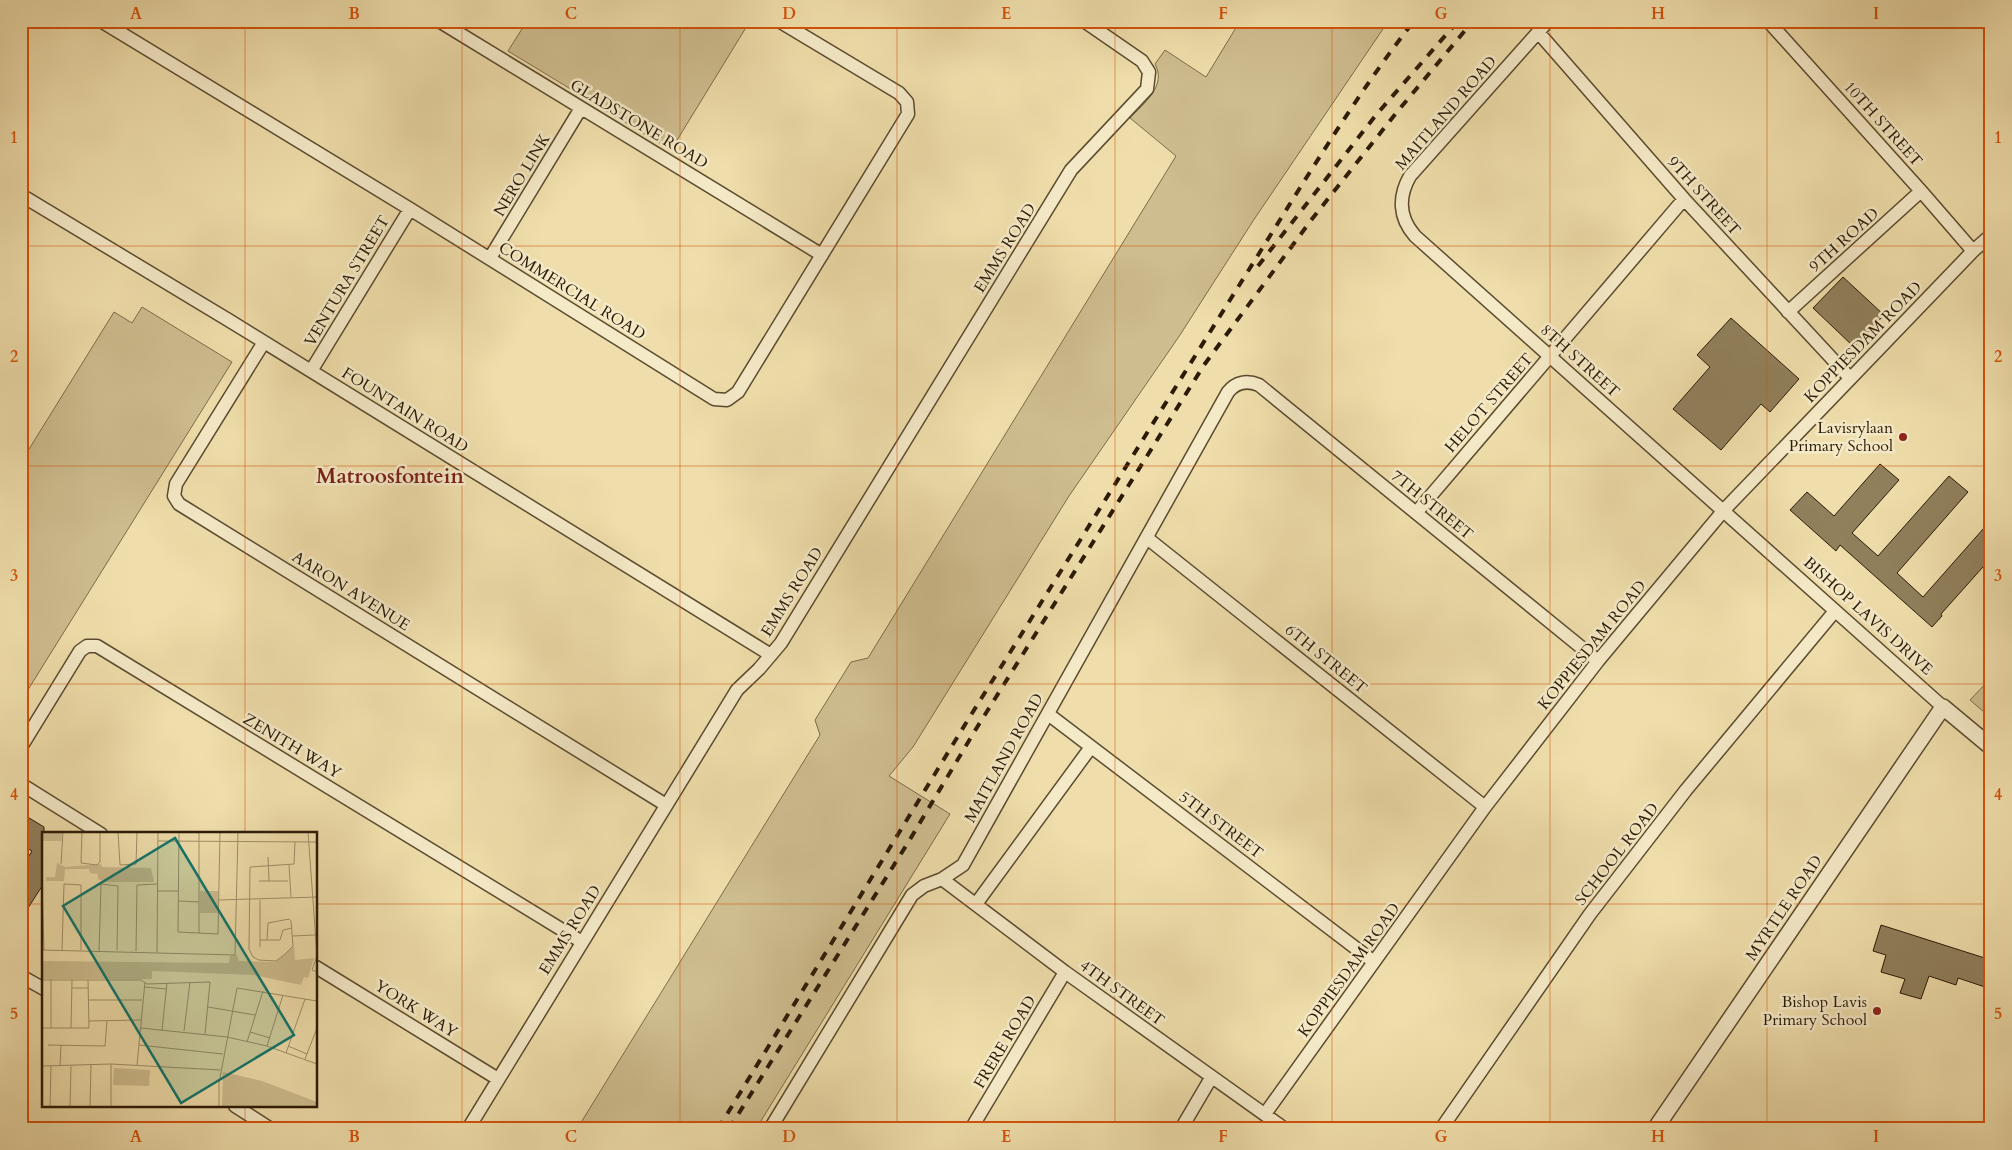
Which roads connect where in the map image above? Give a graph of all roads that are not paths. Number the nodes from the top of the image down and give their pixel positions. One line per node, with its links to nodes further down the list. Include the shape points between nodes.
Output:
1 (101, 21): 12 (street, COMMERCIAL ROAD)
2 (439, 21): 8 (street, GLADSTONE ROAD)
3 (779, 21): 16 (street, COMMERCIAL ROAD, via 907,102 908,114)
4 (1084, 21): 28 (street, EMMS ROAD, via 1142,61 1149,72 1149,84 1071,170)
5 (1548, 21): 7 (street, MAITLAND ROAD)
6 (1768, 21): 9 (street, 10TH STREET)
7 (1538, 32): 11 (street, 9TH STREET); 14 (street, MAITLAND ROAD, via 1410,176 1401,204 1405,222)
8 (581, 108): 16 (street, GLADSTONE ROAD); 17 (street, NERO LINK)
9 (1921, 191): 15 (street, 10TH STREET); 18 (street, 9TH ROAD)
10 (21, 195): 19 (street, FOUNTAIN ROAD)
11 (1684, 199): 18 (street, 9TH STREET); 20 (street, HELOT STREET)
12 (410, 209): 17 (street, COMMERCIAL ROAD); 21 (street, VENTURA STREET)
13 (1991, 235): 15 (street, KOPPIESDAM ROAD)
14 (1415, 236): 20 (street, 8TH STREET)
15 (1973, 251): 22 (street, KOPPIESDAM ROAD)
16 (822, 255): 17 (street, COMMERCIAL ROAD, via 738,392 727,400 714,399)
17 (490, 258)
18 (1788, 312): 22 (street, 9TH STREET)
19 (264, 342): 21 (street, FOUNTAIN ROAD); 36 (street, AARON AVENUE, via 176,484 174,496 179,504)
20 (1551, 356): 24 (street, 8TH STREET); 25 (street, HELOT STREET)
21 (311, 371): 28 (street, FOUNTAIN ROAD)
22 (1850, 378): 24 (street, KOPPIESDAM ROAD)
23 (1243, 382): 25 (street, 7TH STREET, via 1259,385); 26 (street, MAITLAND ROAD, via 1228,392)
24 (1724, 510): 27 (street, BISHOP LAVIS DRIVE); 29 (street, KOPPIESDAM ROAD)
25 (1416, 513): 29 (street, 7TH STREET)
26 (1147, 538): 31 (street, MAITLAND ROAD); 37 (street, 6TH STREET)
27 (1835, 611): 30 (street, BISHOP LAVIS DRIVE); 57 (street, SCHOOL ROAD, via 1686,790 1590,914)
28 (771, 655): 36 (street, EMMS ROAD, via 737,690)
29 (1598, 661): 37 (street, KOPPIESDAM ROAD)
30 (1942, 707): 32 (street, BISHOP LAVIS DRIVE); 58 (street, MYRTLE ROAD)
31 (1048, 714): 34 (street, 5TH STREET); 39 (street, MAITLAND ROAD, via 963,865)
32 (1991, 746)
33 (21, 747): 41 (street, ZENITH WAY, via 80,651 87,646 96,646)
34 (1091, 747): 40 (street); 42 (street, 5TH STREET)
35 (21, 784): 38 (street)
36 (666, 805): 41 (street, EMMS ROAD)
37 (1485, 807): 42 (street, KOPPIESDAM ROAD)
38 (98, 832)
39 (942, 879): 40 (street, 4TH STREET); 53 (street, MAITLAND ROAD, via 912,895)
40 (976, 904): 44 (street, 4TH STREET)
41 (582, 942): 48 (street, EMMS ROAD)
42 (1374, 962): 50 (street, KOPPIESDAM ROAD)
43 (318, 968): 48 (street, YORK WAY)
44 (1066, 972): 47 (street, 4TH STREET); 54 (street, FRERE ROAD)
45 (21, 976): 46 (street)
46 (42, 988)
47 (1211, 1078): 50 (street, 4TH STREET); 55 (street)
48 (498, 1079): 52 (street, EMMS ROAD)
49 (238, 1108): 51 (street)
50 (1265, 1114): 56 (street, 4TH STREET)
51 (271, 1129)
52 (468, 1129)
53 (770, 1129)
54 (972, 1129)
55 (1181, 1129)
56 (1285, 1129)
57 (1441, 1129)
58 (1655, 1129)

